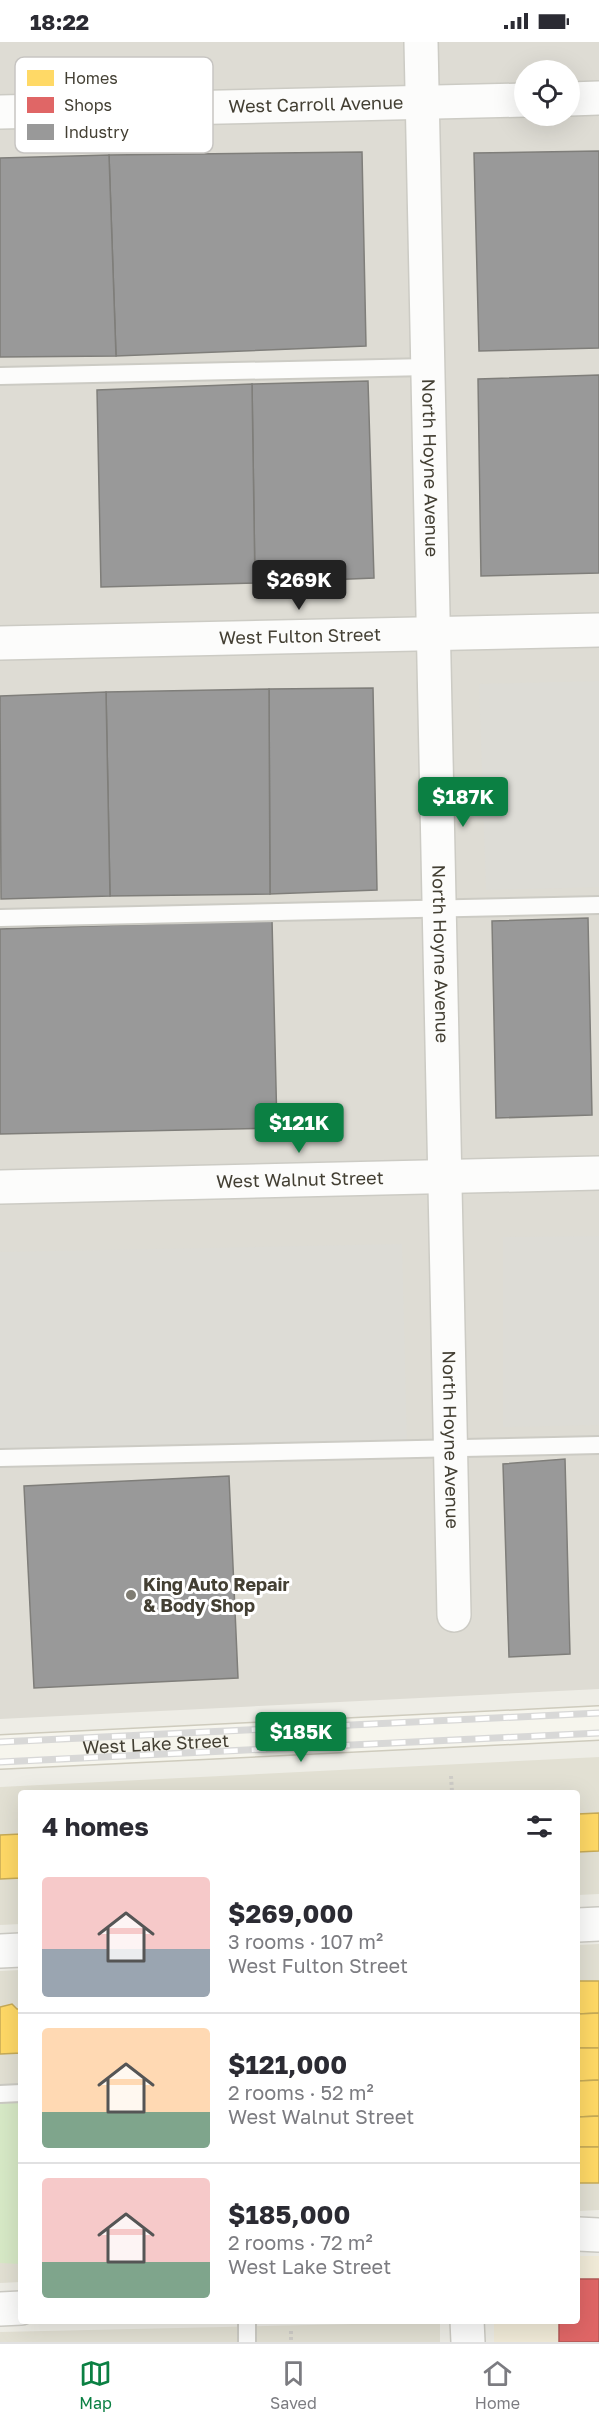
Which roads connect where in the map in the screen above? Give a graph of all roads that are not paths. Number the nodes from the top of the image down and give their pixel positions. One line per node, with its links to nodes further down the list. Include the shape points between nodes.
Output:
1 (421, 42): 5 (street, North Hoyne Avenue)
2 (599, 98): 3 (street)
3 (580, 99)
4 (514, 100): 5 (street, West Carroll Avenue)
5 (422, 102): 6 (street, West Carroll Avenue); 9 (street, North Hoyne Avenue)
6 (213, 107)
7 (0, 112): 8 (street, West Carroll Avenue)
8 (15, 112)
9 (428, 367): 10 (lane); 12 (street, North Hoyne Avenue)
10 (0, 376)
11 (599, 630): 12 (street, West Fulton Street)
12 (434, 633): 13 (street, West Fulton Street); 15 (street, North Hoyne Avenue)
13 (0, 643)
14 (599, 905): 15 (lane)
15 (439, 909): 16 (lane); 18 (street, North Hoyne Avenue)
16 (0, 918)
17 (599, 1173): 18 (street, West Walnut Street)
18 (445, 1176): 19 (street, West Walnut Street); 21 (street, North Hoyne Avenue)
19 (0, 1187)
20 (599, 1445): 21 (lane)
21 (450, 1448): 22 (lane); 23 (street, North Hoyne Avenue)
22 (0, 1458)
23 (454, 1614)
24 (599, 1723): 25 (main road, West Lake Street)
25 (0, 1752)
26 (599, 1924): 27 (street)
27 (580, 1925)
28 (18, 1950): 29 (street)
29 (0, 1951)
30 (18, 2093): 31 (lane)
31 (0, 2094)
32 (580, 2234): 33 (street)
33 (599, 2235)
34 (0, 2308): 35 (street)
35 (18, 2308)
36 (247, 2324): 38 (lane)
37 (467, 2324): 39 (street)
38 (247, 2342)
39 (468, 2342)

